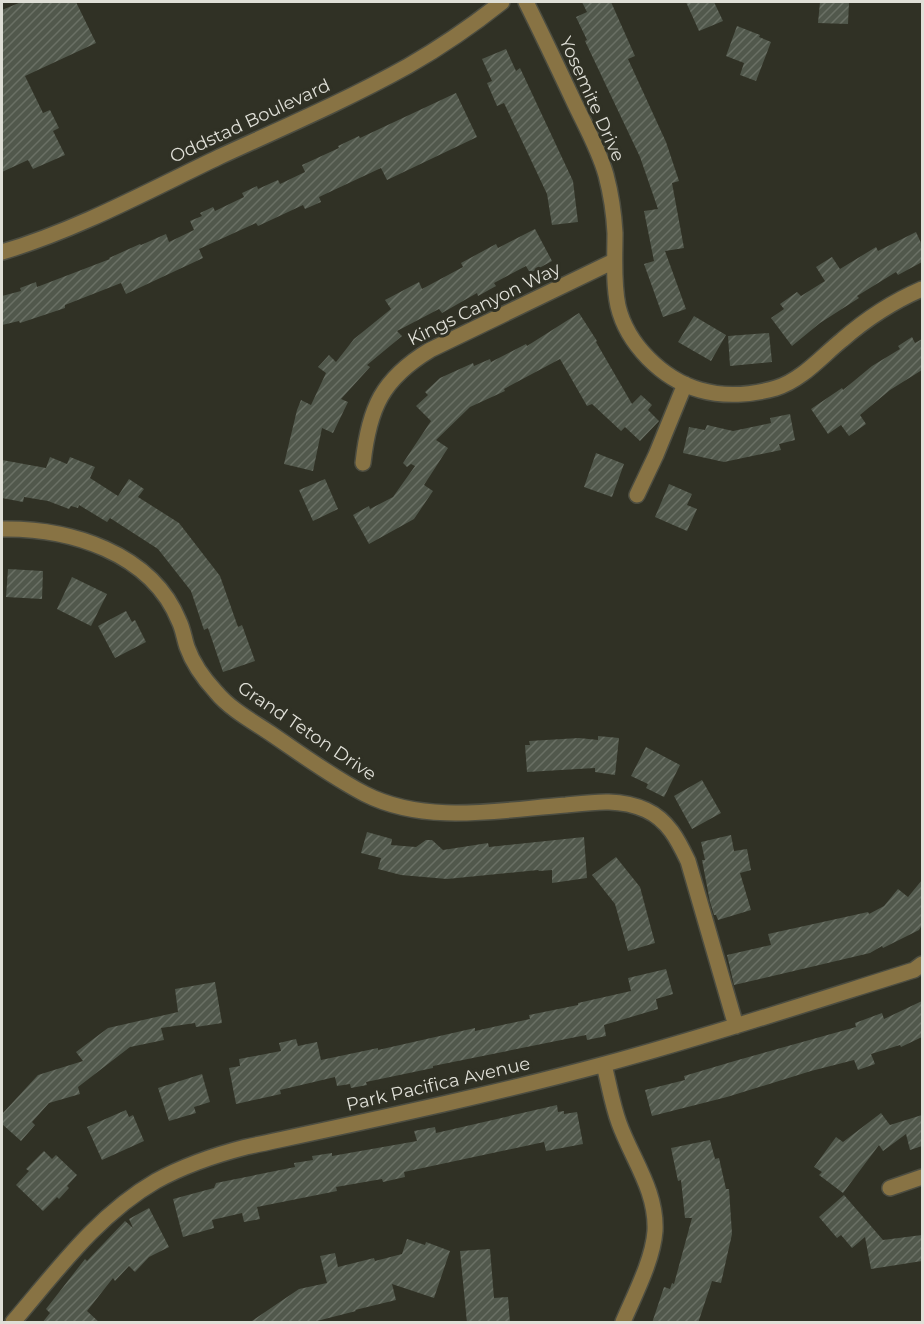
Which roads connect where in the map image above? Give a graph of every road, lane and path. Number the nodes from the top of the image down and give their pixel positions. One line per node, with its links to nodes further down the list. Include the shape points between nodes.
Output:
1 (502, 2): 3 (street, Oddstad Boulevard, via 409,66 102,213)
2 (526, 2): 4 (street, Yosemite Drive, via 605,173 615,231)
3 (2, 252)
4 (614, 261): 6 (street, Yosemite Drive, via 618,307 627,329 657,366); 7 (street, Kings Canyon Way, via 412,361 395,375 381,395 371,416)
5 (922, 289): 6 (street, Yosemite Drive, via 866,322 802,374 779,387 725,394)
6 (685, 384): 8 (street)
7 (363, 463)
8 (638, 495)
9 (2, 529): 11 (street, Grand Teton Drive, via 61,533 93,543 146,574 166,595 201,675 218,695 345,783 375,799 439,813 603,801 626,803 656,816 678,838 688,861)
10 (922, 964): 11 (street, Park Pacifica Avenue, via 914,970)
11 (736, 1026): 12 (street, Park Pacifica Avenue)
12 (604, 1065): 15 (street, Park Pacifica Avenue, via 246,1147 186,1166 156,1181 101,1223); 16 (street, via 618,1122 647,1184 654,1212 650,1254)
13 (922, 1177): 14 (street)
14 (890, 1188)
15 (12, 1323)
16 (623, 1323)

